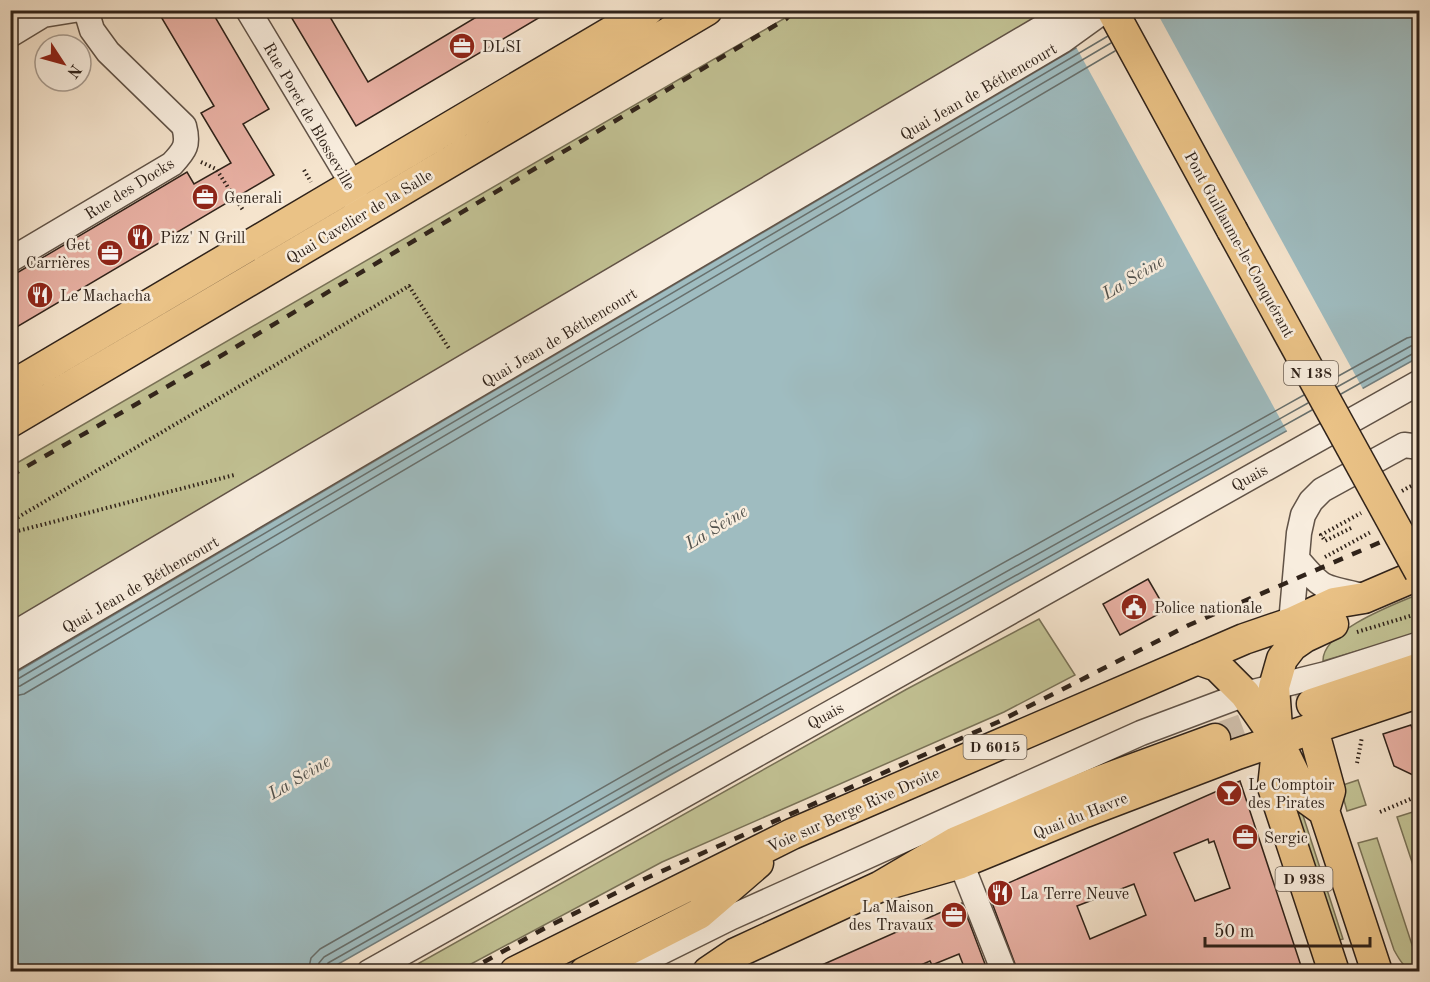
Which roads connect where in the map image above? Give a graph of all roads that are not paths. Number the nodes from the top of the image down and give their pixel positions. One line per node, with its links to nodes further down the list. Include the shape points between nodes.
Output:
1 (74, 10): 9 (street, via 43,15)
2 (86, 10): 12 (street, Rue des Docks, via 92,30 108,52 184,126 184,152 172,165)
3 (248, 10): 10 (street, Rue Poret de Blosseville)
4 (648, 10): 10 (main road, Quai Cavelier de la Salle)
5 (707, 10): 11 (main road, Quai Cavelier de la Salle)
6 (1077, 10): 23 (street, Quai Jean de Béthencourt)
7 (1105, 10): 26 (street, Quai Jean de Béthencourt, via 1062,41)
8 (1112, 10): 17 (main road, Pont Guillaume-le-Conquérant / N 138, bridge)
9 (10, 35)
10 (353, 185): 11 (street, Rue Poret de Blosseville, via 356,207); 14 (main road, Quai Cavelier de la Salle)
11 (347, 223): 15 (main road, Quai Cavelier de la Salle)
12 (10, 260)
13 (1419, 382): 39 (street, Quais)
14 (10, 387)
15 (10, 422)
16 (1419, 447): 19 (street, via 1404,445 1322,490 1311,501 1299,533)
17 (1379, 518): 18 (main road); 20 (main road, Pont Guillaume-le-Conquérant / N 138, bridge)
18 (1419, 542)
19 (1307, 557): 21 (street, via 1315,580 1322,586); 22 (street)
20 (1419, 573): 21 (main road)
21 (1365, 598): 22 (main road, Voie sur Berge Rive Droite, via 1334,603); 28 (main road, via 1338,622 1292,646 1282,659)
22 (1291, 623): 25 (main road, Voie sur Berge Rive Droite)
23 (10, 636)
24 (1419, 644): 28 (street)
25 (1197, 659): 30 (main road, via 1217,666); 35 (main road, Voie sur Berge Rive Droite / D 6015)
26 (10, 660)
27 (1419, 668): 31 (main road)
28 (1274, 687): 30 (street); 33 (main road)
29 (1419, 692): 31 (main road)
30 (1245, 694): 33 (main road); 42 (street, via 1118,743 732,917)
31 (1313, 717): 33 (main road, Quai du Havre); 34 (main road, via 1330,791)
32 (1215, 739): 37 (main road, Quai du Havre, via 1095,783 956,842)
33 (1278, 741): 34 (main road, via 1306,798); 36 (main road, Quai du Havre, via 1085,812); 46 (main road, D 938, via 1273,787)
34 (1324, 810): 47 (main road)
35 (792, 834): 40 (main road, Voie sur Berge Rive Droite / D 6015); 41 (main road, D 6015, via 699,914)
36 (961, 863): 37 (main road, Quai du Havre); 45 (street)
37 (881, 886): 38 (main road, Quai du Havre)
38 (740, 962): 43 (main road); 44 (main road, Quai du Havre)
39 (369, 972)
40 (515, 972)
41 (585, 972)
42 (621, 972)
43 (689, 972)
44 (708, 972)
45 (1004, 972)
46 (1334, 972)
47 (1377, 972)

